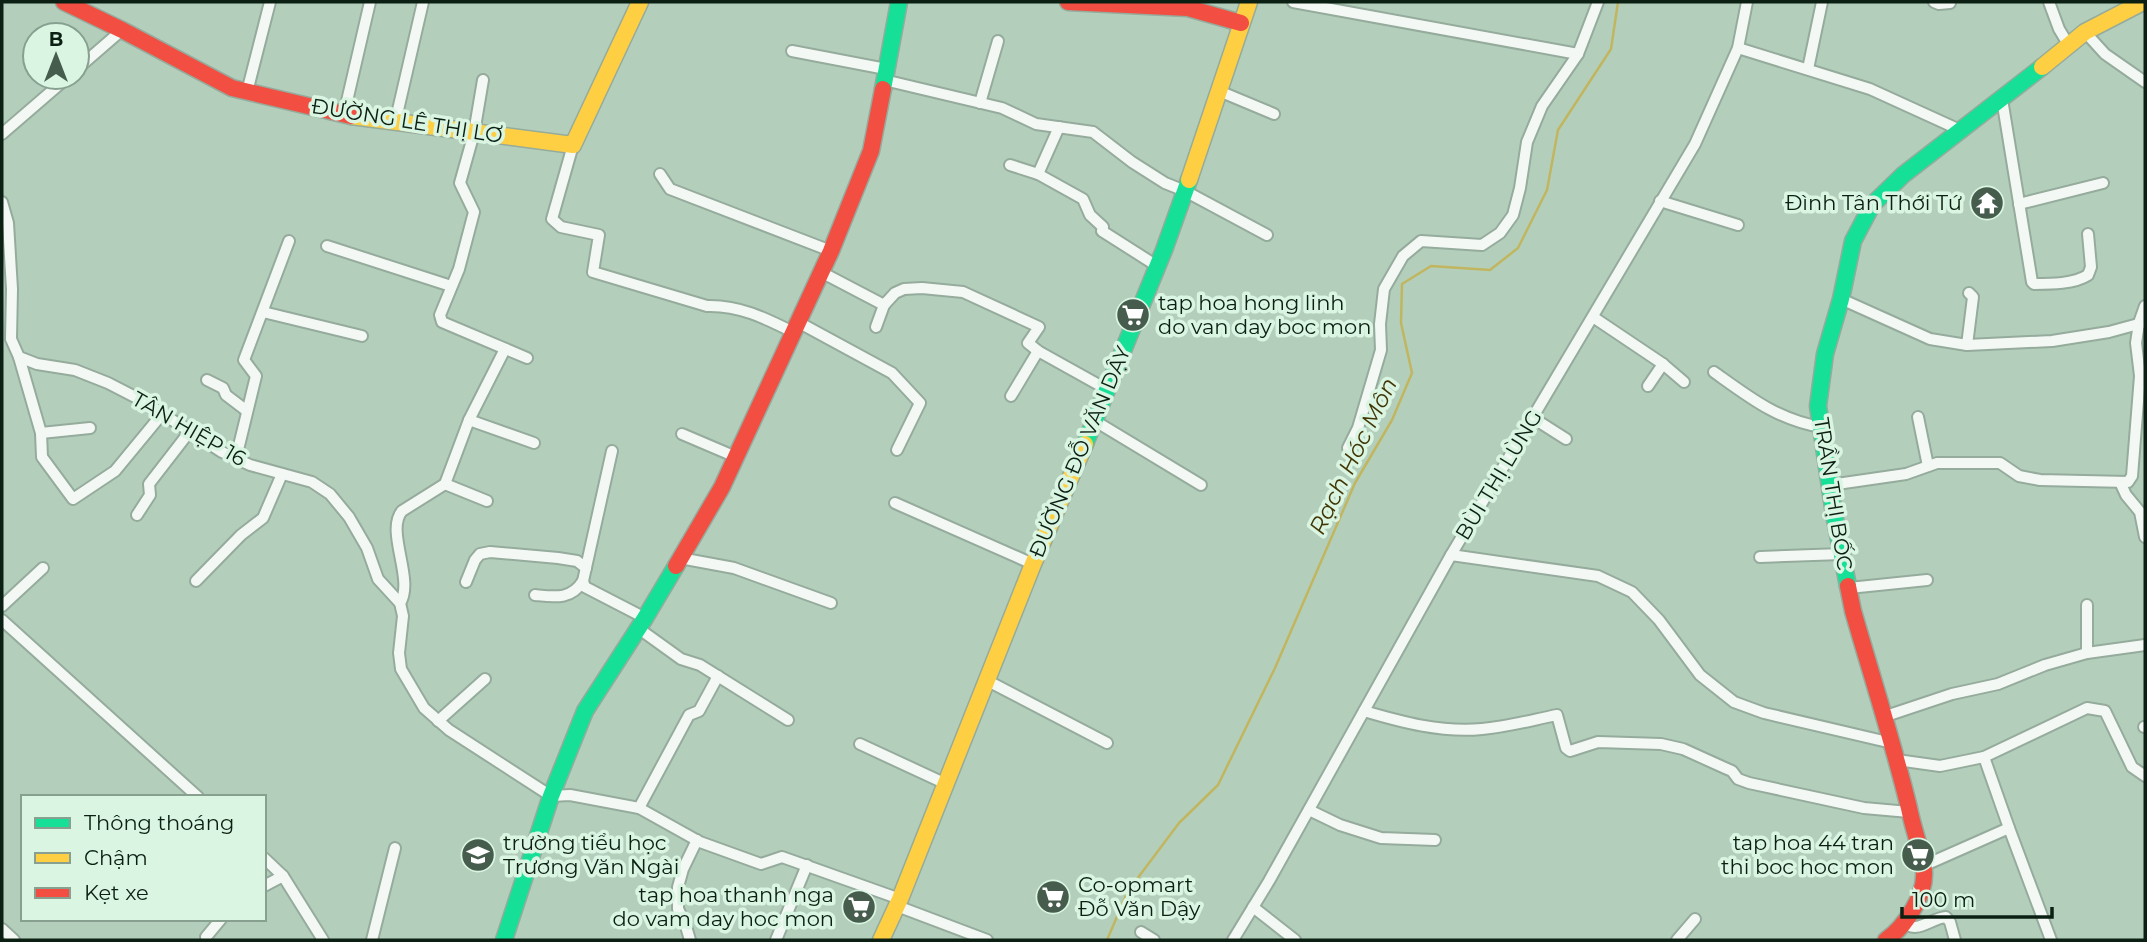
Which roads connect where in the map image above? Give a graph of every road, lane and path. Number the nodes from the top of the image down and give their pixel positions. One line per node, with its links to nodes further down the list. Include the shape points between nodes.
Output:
1 (66, 2): 19 (street, ĐƯỜNG LÊ THỊ LƠ)
2 (270, 2): 33 (street)
3 (370, 2): 36 (street)
4 (423, 2): 38 (street)
5 (640, 2): 43 (street)
6 (899, 2): 28 (street)
7 (1068, 2): 16 (street)
8 (1249, 2): 18 (street, ĐƯỜNG ĐỖ VĂN DẬY)
9 (1293, 2): 25 (street)
10 (1598, 2): 25 (street)
11 (1747, 2): 23 (street, BÙI THỊ LÙNG)
12 (1822, 2): 27 (street)
13 (1934, 2): 17 (street)
14 (2049, 2): 22 (street)
15 (2143, 2): 20 (street, TRẦN THỊ BỐC)
16 (1118, 3): 18 (street, via 1188,8)
17 (1950, 3)
18 (1241, 23): 32 (street, ĐƯỜNG ĐỖ VĂN DẬY)
19 (122, 30): 26 (street); 33 (street, ĐƯỜNG LÊ THỊ LƠ)
20 (2085, 32): 22 (street, TRẦN THỊ BỐC); 30 (street, via 2105,54)
21 (998, 41): 35 (street)
22 (2068, 44): 34 (street, TRẦN THỊ BỐC)
23 (1738, 48): 27 (street); 49 (street, BÙI THỊ LÙNG, via 1696,144)
24 (792, 51): 28 (street)
25 (1578, 54): 96 (street, via 1542,106 1528,142 1513,215 1500,233 1482,245 1421,241 1403,256 1384,289 1381,351)
26 (91, 57)
27 (1808, 69): 40 (street, via 1870,89)
28 (885, 75): 35 (street); 57 (street, via 871,151)
29 (483, 80): 41 (street)
30 (2145, 82)
31 (52, 91): 42 (street)
32 (1219, 91): 37 (street); 48 (street, ĐƯỜNG ĐỖ VĂN DẬY)
33 (247, 92): 36 (street, ĐƯỜNG LÊ THỊ LƠ)
34 (2002, 99): 40 (street, TRẦN THỊ BỐC); 51 (street)
35 (980, 103): 39 (street, via 1036,124)
36 (344, 114): 38 (street, ĐƯỜNG LÊ THỊ LƠ)
37 (1274, 114)
38 (395, 123): 41 (street, ĐƯỜNG LÊ THỊ LƠ)
39 (1059, 127): 46 (street); 48 (street, via 1093,132 1143,169)
40 (1960, 130): 62 (street, TRẦN THỊ BỐC, via 1872,205 1853,241)
41 (474, 133): 43 (street, ĐƯỜNG LÊ THỊ LƠ); 60 (street, via 460,183 474,212)
42 (2, 134)
43 (573, 145): 68 (street, via 552,219 561,227 599,235 593,272)
44 (1010, 164): 46 (street)
45 (660, 174): 57 (street, via 670,189)
46 (1038, 174): 58 (street, via 1083,198 1102,231)
47 (2103, 183): 51 (street)
48 (1185, 191): 54 (street); 58 (street, ĐƯỜNG ĐỖ VĂN DẬY)
49 (1660, 201): 52 (street); 66 (street, BÙI THỊ LÙNG)
50 (2, 202): 74 (street, via 8,223 11,339)
51 (2019, 204): 53 (street, via 2034,284 2080,280 2088,275)
52 (1738, 225)
53 (2088, 234)
54 (1268, 235)
55 (289, 241): 65 (street)
56 (327, 246): 60 (street)
57 (831, 251): 59 (street)
58 (1157, 266): 81 (street, ĐƯỜNG ĐỖ VĂN DẬY)
59 (821, 272): 63 (street); 68 (street)
60 (451, 286): 72 (street, via 440,315 442,322)
61 (1969, 293): 71 (street, via 1973,297)
62 (1841, 299): 71 (street, via 1930,339); 89 (street, TRẦN THỊ BỐC, via 1825,354 1818,406)
63 (884, 304): 69 (street); 73 (street, via 904,289 963,292 1039,327 1028,344)
64 (2145, 306): 67 (street)
65 (263, 312): 70 (street); 83 (street, via 244,360 256,376)
66 (1593, 317): 76 (street); 86 (street, BÙI THỊ LÙNG)
67 (2142, 323): 71 (street, via 2052,341); 103 (street, via 2136,344 2140,376 2132,476 2128,482)
68 (795, 327): 98 (street, via 892,373 920,404); 99 (street)
69 (876, 327)
70 (362, 335)
71 (1967, 345)
72 (505, 349): 75 (street); 87 (street)
73 (1038, 351): 81 (street); 82 (street)
74 (19, 357): 84 (street, TÂN HIỆP 16, via 75,369); 92 (street)
75 (527, 358)
76 (1662, 364): 79 (street); 80 (street)
77 (1714, 372): 89 (street, via 1765,408 1801,424)
78 (207, 380): 83 (street)
79 (1684, 382)
80 (1648, 386)
81 (1108, 390): 88 (street, ĐƯỜNG ĐỖ VĂN DẬY)
82 (1011, 396)
83 (247, 411): 100 (street)
84 (162, 414): 91 (street, TÂN HIỆP 16); 92 (street, via 115,471 73,499 42,457)
85 (1918, 417): 101 (street)
86 (1533, 418): 94 (street); 112 (street, BÙI THỊ LÙNG)
87 (469, 420): 95 (street); 104 (street)
88 (1095, 421): 105 (street); 115 (street, ĐƯỜNG ĐỖ VĂN DẬY)
89 (1821, 427): 106 (street, TRẦN THỊ BỐC)
90 (90, 428): 92 (street)
91 (190, 432): 100 (street, TÂN HIỆP 16); 109 (street, via 149,484 150,495)
92 (41, 433)
93 (682, 434): 99 (street)
94 (1566, 439)
95 (534, 443)
96 (1348, 448)
97 (612, 450): 117 (street)
98 (897, 450)
99 (736, 457): 114 (street)
100 (236, 458): 102 (street, TÂN HIỆP 16)
101 (1927, 466): 103 (street, via 2000,463 2019,476 2040,480); 106 (street, via 1906,474)
102 (282, 474): 119 (street, via 263,518); 124 (street, TÂN HIỆP 16, via 312,482 330,494 367,548 378,579)
103 (2120, 482): 110 (street, via 2140,512)
104 (444, 484): 107 (street); 124 (street, via 398,517 405,583)
105 (1201, 485)
106 (1830, 485): 111 (street, TRẦN THỊ BỐC)
107 (487, 501)
108 (895, 503): 115 (street)
109 (137, 515)
110 (2145, 537)
111 (1842, 554): 113 (street); 122 (street, TRẦN THỊ BỐC)
112 (1451, 555): 135 (street, BÙI THỊ LÙNG); 140 (street, via 1598,576 1632,592 1660,620 1700,675 1734,702)
113 (1760, 557)
114 (680, 558): 125 (street, via 734,568); 129 (street)
115 (1032, 564): 134 (street, ĐƯỜNG ĐỖ VĂN DẬY)
116 (43, 568): 127 (street)
117 (586, 568): 120 (street); 121 (street, via 568,559 490,552 475,560)
118 (1927, 580): 122 (street)
119 (196, 581)
120 (583, 581): 123 (street, via 568,596); 129 (street, via 585,587)
121 (466, 582)
122 (1849, 588): 136 (street, TRẦN THỊ BỐC)
123 (535, 596)
124 (400, 603): 138 (street, via 401,669 424,708)
125 (831, 603)
126 (2087, 605): 131 (street)
127 (2, 606)
128 (2, 620): 146 (street)
129 (641, 623): 132 (street, via 681,659); 147 (street, via 585,711)
130 (2145, 645): 131 (street)
131 (2087, 653): 136 (street)
132 (718, 676): 137 (street); 148 (street, via 699,711 689,715)
133 (485, 679): 138 (street)
134 (985, 680): 139 (street); 145 (street, ĐƯỜNG ĐỖ VĂN DẬY)
135 (1364, 711): 149 (street, BÙI THỊ LÙNG); 150 (street, via 1402,722 1481,730 1557,715 1570,751 1598,742 1661,744 1683,749 1749,783 1864,808)
136 (1883, 717): 140 (street, TRẦN THỊ BỐC)
137 (788, 720)
138 (438, 721): 147 (street)
139 (1107, 743)
140 (1892, 743): 143 (street, TRẦN THỊ BỐC)
141 (860, 744): 145 (street)
142 (1984, 757): 143 (street, via 1940,766); 144 (street, via 2092,708 2105,711 2132,767); 151 (street)
143 (1897, 760): 150 (street, TRẦN THỊ BỐC)
144 (2145, 776)
145 (944, 783): 160 (street, ĐƯỜNG ĐỖ VĂN DẬY)
146 (189, 794)
147 (551, 796): 148 (street, via 570,795); 171 (street)
148 (639, 808): 152 (street)
149 (1309, 810): 153 (street, via 1381,838); 161 (street, BÙI THỊ LÙNG)
150 (1909, 812): 157 (street, TRẦN THỊ BỐC)
151 (2009, 828): 157 (street); 182 (street)
152 (696, 840): 156 (street, via 761,864 782,857); 172 (street, via 678,887 678,909)
153 (1435, 840)
154 (395, 848): 170 (street)
155 (266, 860): 158 (street)
156 (807, 865): 160 (street); 173 (street)
157 (1923, 866): 164 (street, TRẦN THỊ BỐC, via 1920,892)
158 (283, 876): 159 (street); 169 (street)
159 (266, 885)
160 (898, 902): 174 (street, ĐƯỜNG ĐỖ VĂN DẬY); 175 (street)
161 (1253, 907): 177 (street, BÙI THỊ LÙNG); 178 (street)
162 (1696, 919): 179 (street)
163 (219, 921): 167 (street)
164 (1904, 921): 180 (street, TRẦN THỊ BỐC); 181 (street, via 1913,928 1945,917)
165 (2, 929): 168 (street)
166 (1141, 932): 176 (street)
167 (206, 937)
168 (14, 940)
169 (323, 940)
170 (372, 940)
171 (504, 940)
172 (690, 940)
173 (776, 940)
174 (881, 940)
175 (987, 940)
176 (1154, 940)
177 (1233, 940)
178 (1295, 940)
179 (1677, 940)
180 (1886, 940)
181 (1955, 940)
182 (2051, 940)

